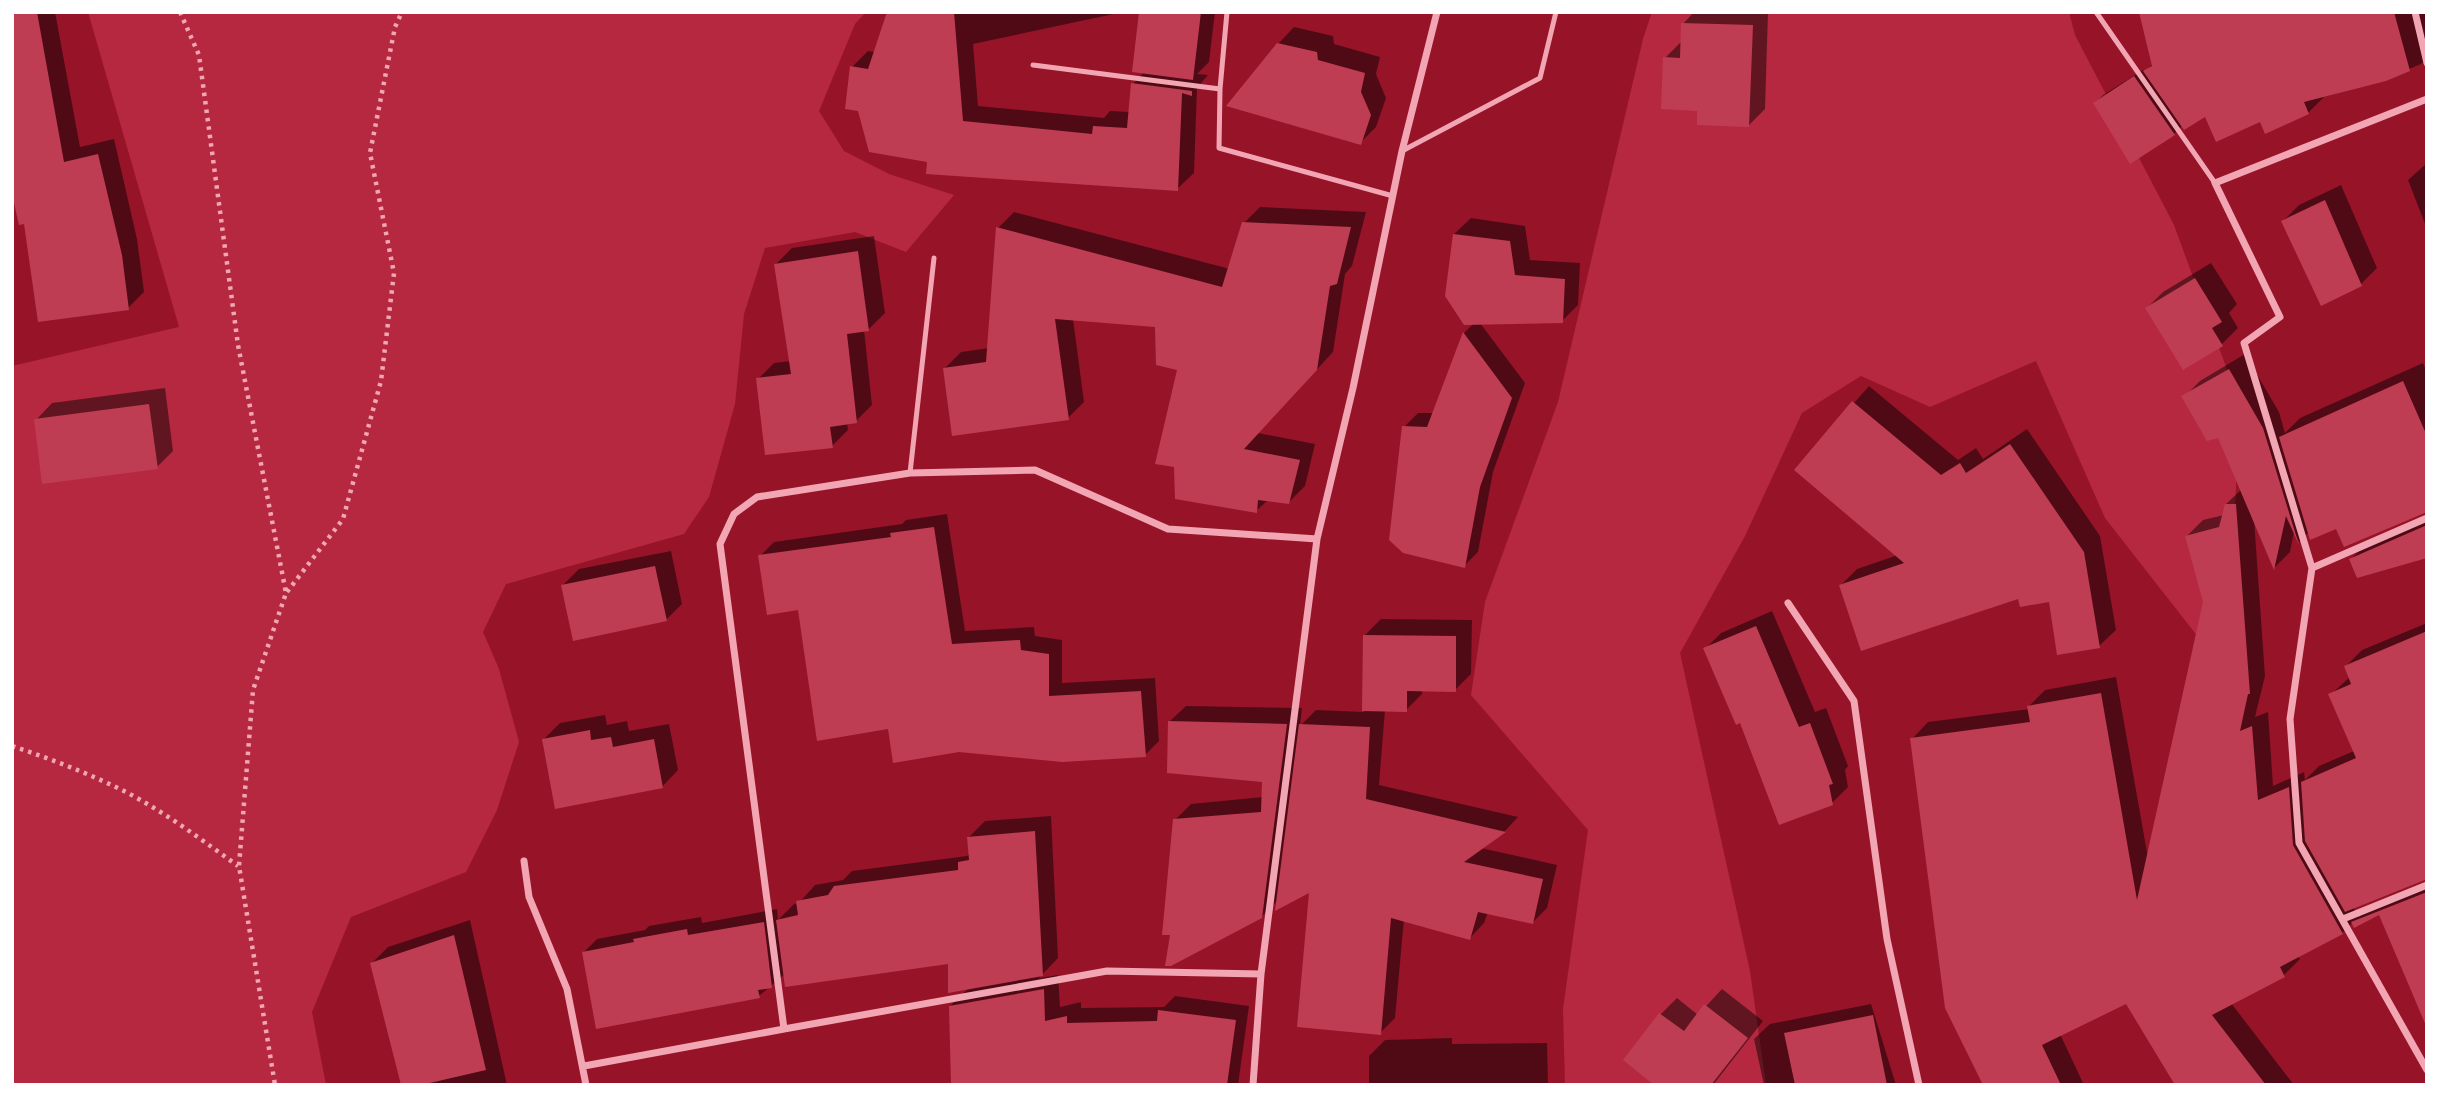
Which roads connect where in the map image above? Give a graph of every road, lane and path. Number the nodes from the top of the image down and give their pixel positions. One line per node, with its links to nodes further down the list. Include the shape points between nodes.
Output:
1 (180, 12): 20 (path, via 199,55 238,345)
2 (402, 12): 20 (path, via 395,27 370,153 394,273 381,381 343,519)
3 (1227, 12): 10 (lane)
4 (1437, 12): 12 (street)
5 (1556, 12): 12 (lane, via 1539,78)
6 (2096, 12): 13 (lane)
7 (2415, 12): 8 (street)
8 (2427, 63)
9 (1033, 65): 10 (lane)
10 (1220, 89): 14 (lane, via 1219,148)
11 (2427, 99): 13 (street)
12 (1402, 151): 14 (street)
13 (2215, 183): 19 (street, via 2280,317 2244,343)
14 (1393, 196): 18 (street)
15 (934, 258): 16 (lane)
16 (910, 473): 18 (street, via 1035,470 1168,529); 28 (street, via 757,497 734,514 720,544)
17 (2427, 518): 19 (street)
18 (1317, 539): 27 (street)
19 (2312, 568): 26 (street, via 2290,719 2299,843)
20 (286, 593): 24 (path, via 253,690)
21 (1788, 603): 34 (street, via 1854,701 1887,939)
22 (12, 746): 24 (path, via 127,793)
23 (524, 861): 29 (street, via 530,897 567,989)
24 (239, 866): 31 (path)
25 (2427, 885): 26 (street)
26 (2343, 919): 30 (street)
27 (1261, 974): 28 (street, via 1107,971); 33 (street)
28 (784, 1029): 29 (street)
29 (584, 1066): 32 (street)
30 (2427, 1070)
31 (275, 1085)
32 (586, 1085)
33 (1253, 1085)
34 (1919, 1085)

